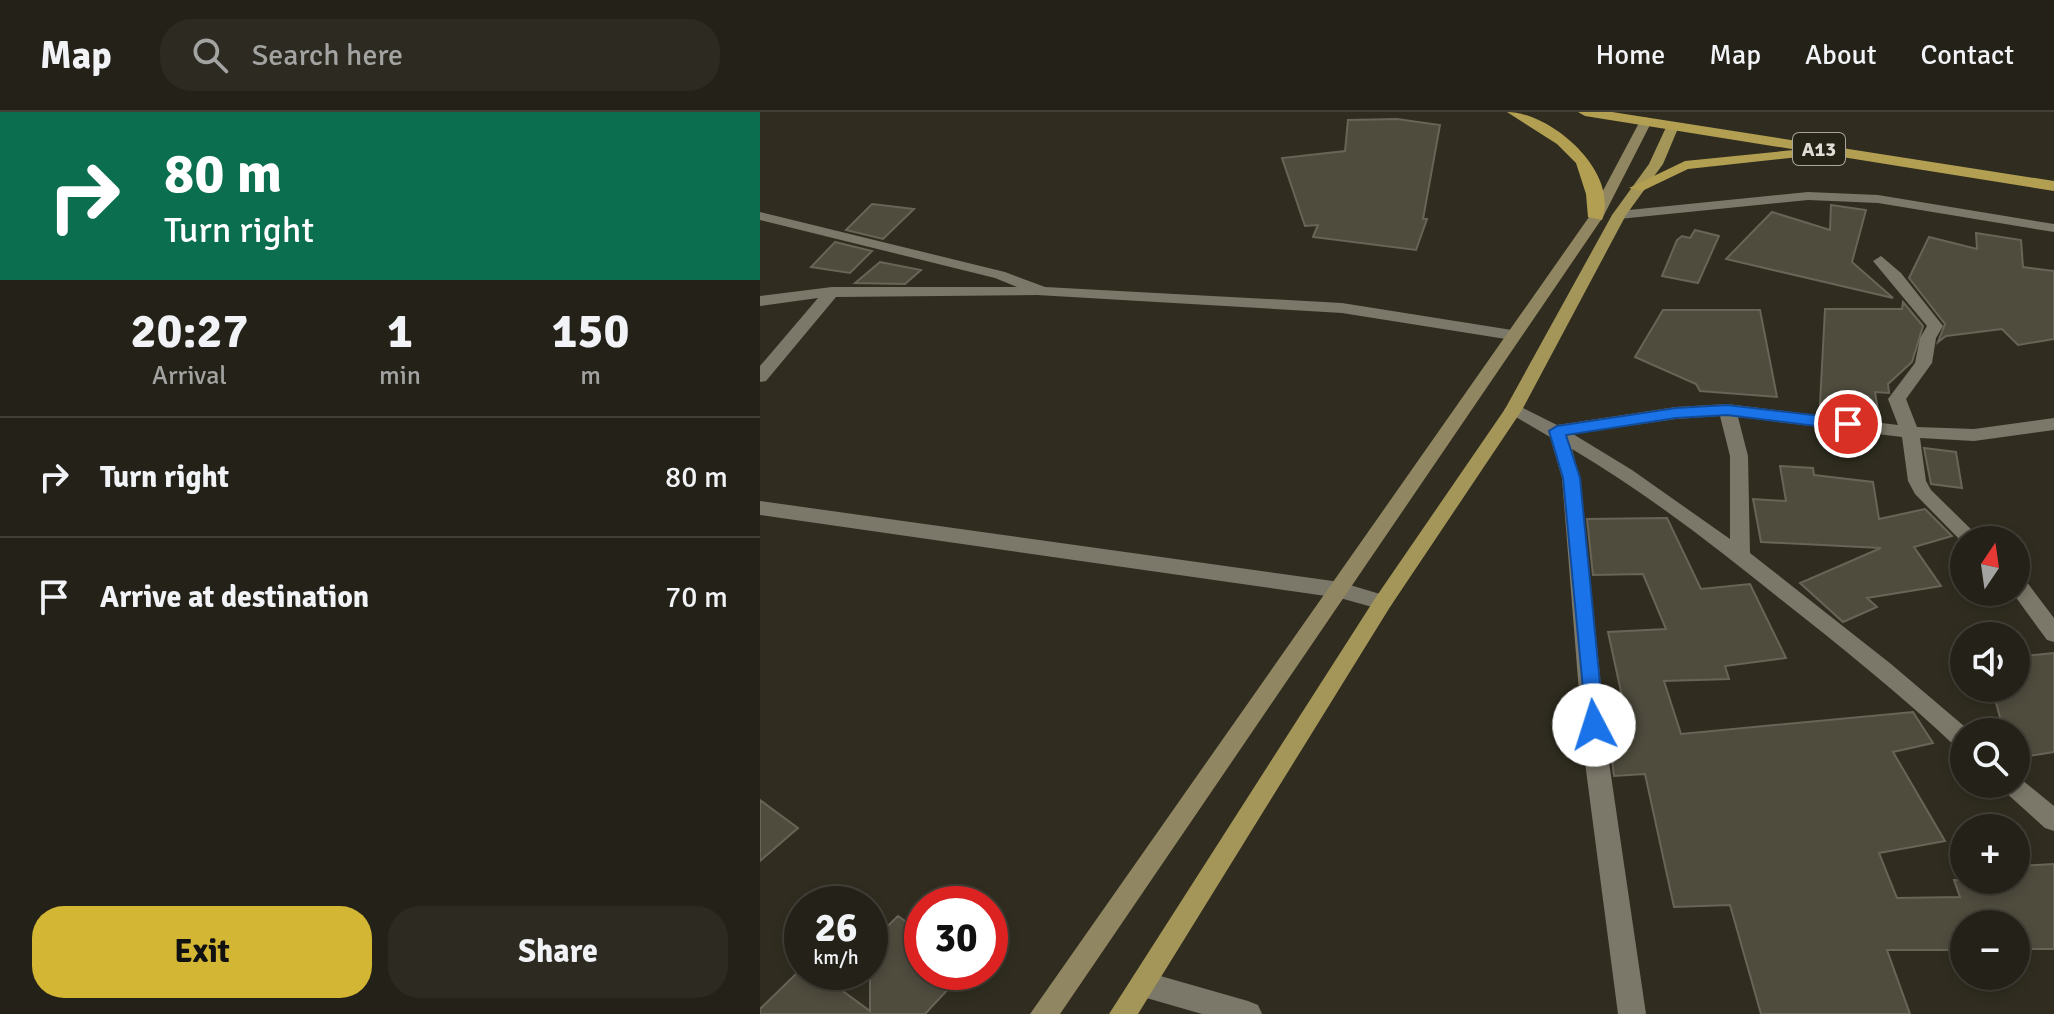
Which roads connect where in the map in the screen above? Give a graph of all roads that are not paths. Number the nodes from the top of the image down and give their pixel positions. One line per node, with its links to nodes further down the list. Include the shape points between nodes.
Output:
1 (1514, 112): 10 (highway, via 1581,156 1594,188)
2 (1585, 112): 3 (highway, A13)
3 (1646, 121): 4 (highway, A13); 10 (main road)
4 (1673, 126): 5 (highway, A13); 7 (main road, via 1656,164)
5 (1832, 151): 6 (highway, A13); 7 (highway, via 1685,165)
6 (2054, 186)
7 (1637, 188): 8 (main road)
8 (1619, 215): 11 (street, via 1808,196 1878,199); 18 (main road)
9 (760, 216): 14 (street, via 1000,275)
10 (1596, 217): 16 (main road)
11 (2054, 228)
12 (1881, 261): 22 (street, via 1935,326 1925,364 1897,399)
13 (832, 292): 14 (street); 15 (street); 17 (street)
14 (1043, 292): 16 (street, via 1342,308)
15 (760, 301)
16 (1512, 335): 26 (main road)
17 (760, 377)
18 (1513, 410): 21 (street); 28 (main road)
19 (1727, 410): 21 (street); 22 (street); 25 (street, via 1739,456)
20 (2054, 424): 22 (street, via 1974,435)
21 (1557, 431): 25 (street); 37 (street, via 1571,478 1596,755)
22 (1910, 432): 24 (street, via 1917,481)
23 (760, 508): 26 (street)
24 (1957, 526)
25 (1740, 556): 30 (street)
26 (1340, 590): 28 (street); 34 (main road)
27 (2030, 601): 29 (street)
28 (1383, 602): 33 (main road)
29 (2054, 634)
30 (1950, 727)
31 (2028, 798): 32 (street)
32 (2054, 821)
33 (1143, 984): 35 (main road); 36 (street)
34 (1044, 1014)
35 (1123, 1014)
36 (1248, 1014)
37 (1632, 1014)

